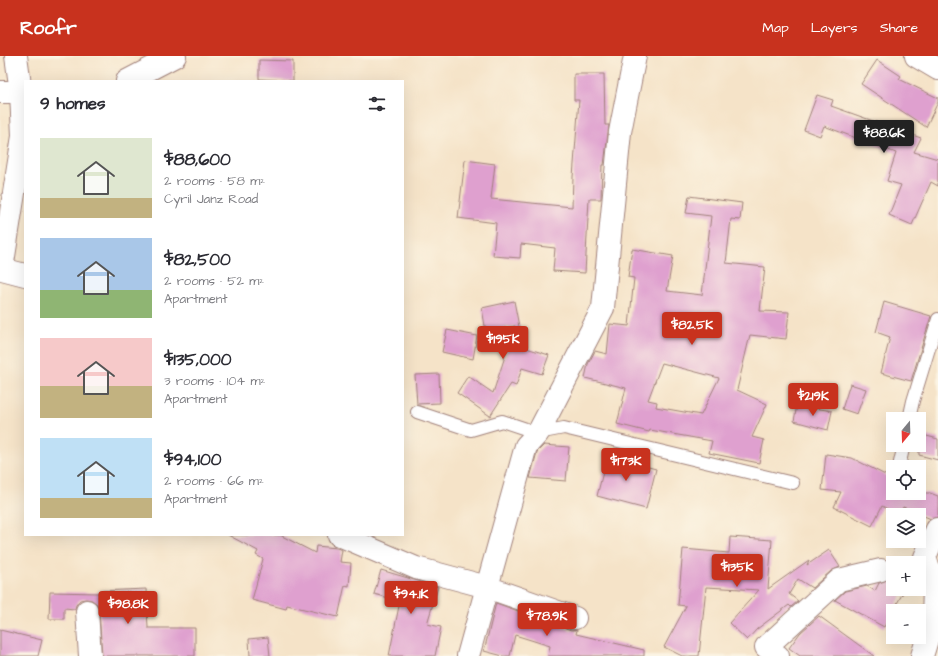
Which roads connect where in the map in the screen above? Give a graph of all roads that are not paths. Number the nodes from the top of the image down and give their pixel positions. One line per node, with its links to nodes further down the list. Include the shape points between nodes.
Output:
1 (16, 56): 7 (street)
2 (176, 56): 6 (street)
3 (635, 56): 13 (street, via 620,132 603,308)
4 (916, 56): 5 (street)
5 (938, 69)
6 (129, 80)
7 (15, 92): 8 (street, via 23,136)
8 (1, 268): 9 (street)
9 (24, 275)
10 (938, 319): 12 (lane)
11 (418, 412): 13 (lane, via 471,430 502,421)
12 (911, 412)
13 (538, 433): 14 (lane, via 564,428); 18 (street, via 526,446)
14 (793, 483)
15 (938, 530): 24 (street, via 936,529 925,557 934,584 933,620)
16 (341, 536): 18 (street, via 416,568)
17 (881, 570): 23 (street, via 839,580 766,647)
18 (488, 587): 20 (street); 22 (street)
19 (87, 611): 21 (street)
20 (575, 618)
21 (90, 656)
22 (468, 656)
23 (778, 656)
24 (922, 656)

